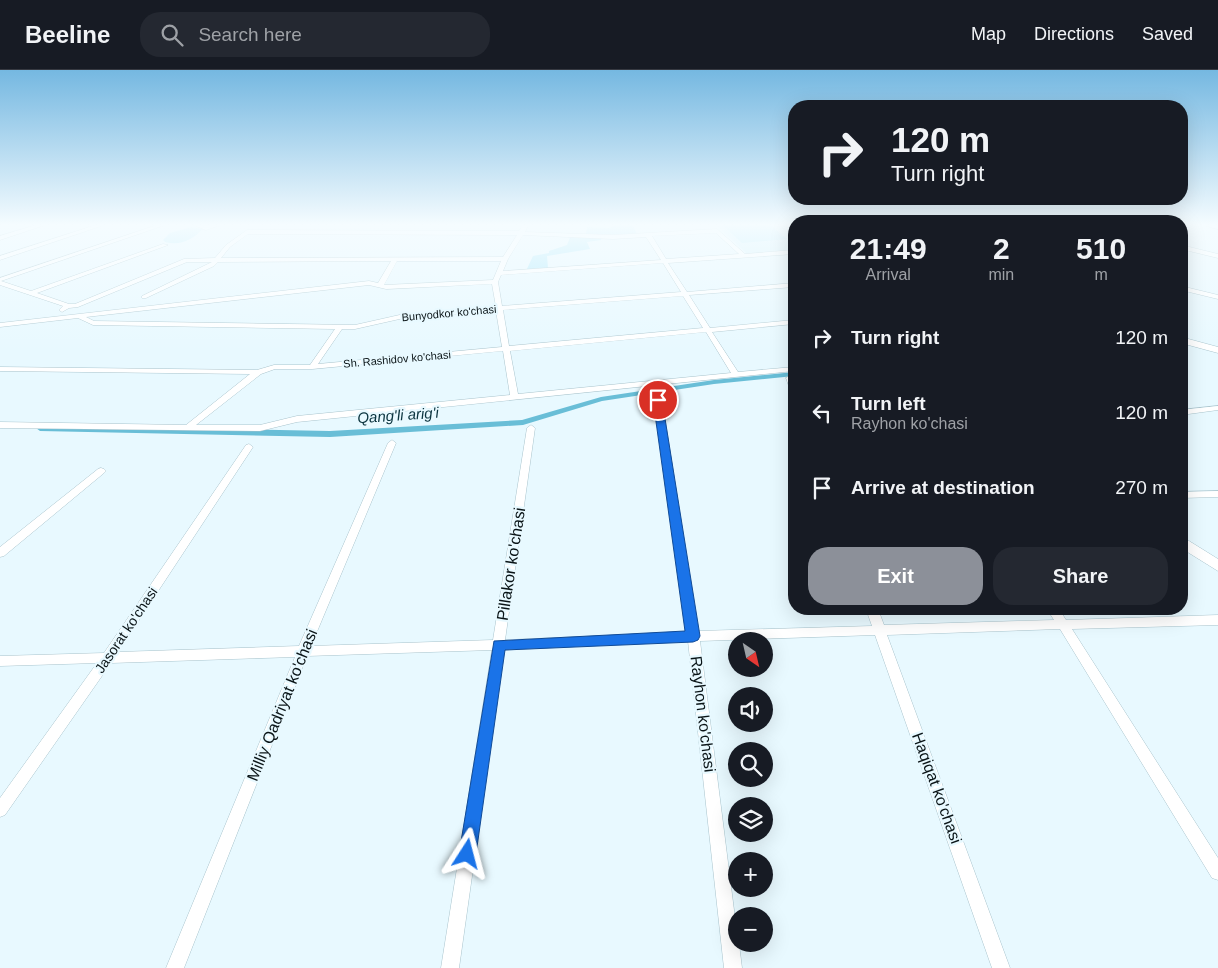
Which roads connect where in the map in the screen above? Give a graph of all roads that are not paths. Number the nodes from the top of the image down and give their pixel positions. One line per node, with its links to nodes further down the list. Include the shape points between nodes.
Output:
1 (41, 267): 10 (street)
2 (104, 267): 15 (street)
3 (169, 267): 19 (street, via 76,306)
4 (206, 267): 17 (street)
5 (391, 267): 13 (street)
6 (501, 267): 9 (street)
7 (590, 267): 9 (street)
8 (667, 267): 16 (street)
9 (498, 273): 11 (street)
10 (0, 281): 15 (street)
11 (495, 282): 13 (street); 20 (street)
12 (788, 285): 16 (street, Bunyodkor ko'chasi)
13 (380, 286): 21 (street, via 369,283)
14 (1188, 290): 18 (street)
15 (32, 293): 19 (street)
16 (685, 293): 20 (street, Bunyodkor ko'chasi); 26 (street)
17 (144, 297)
18 (1218, 298)
19 (68, 306): 22 (street)
20 (499, 308): 25 (street, Bunyodkor ko'chasi, via 404,316 355,327); 28 (street)
21 (77, 315): 22 (street); 25 (street, Bunyodkor ko'chasi, via 93,323)
22 (46, 318): 24 (street)
23 (788, 323): 26 (street, Sh. Rashidov ko'chasi)
24 (0, 325)
25 (340, 327): 30 (street)
26 (709, 330): 28 (street, Sh. Rashidov ko'chasi); 34 (street)
27 (1188, 342): 29 (main road)
28 (506, 349): 30 (street, Sh. Rashidov ko'chasi); 35 (street)
29 (1218, 350)
30 (312, 367): 33 (street, Sh. Rashidov ko'chasi, via 274,366)
31 (0, 369): 33 (street, Sh. Rashidov ko'chasi)
32 (788, 370): 34 (street)
33 (258, 372): 40 (street)
34 (736, 375): 35 (street)
35 (514, 397): 40 (street, via 297,419 260,428)
36 (658, 400): 55 (street, Rayhon ko'chasi)
37 (1218, 408): 38 (street)
38 (1188, 412)
39 (0, 425): 40 (street)
40 (189, 426)
41 (531, 428): 56 (street, Pillakor ko'chasi)
42 (392, 443): 57 (street, Milliy Qadriyat ko'chasi)
43 (249, 447): 58 (street, Jasorat ko'chasi)
44 (101, 471): 48 (street)
45 (1218, 494): 46 (street)
46 (1188, 495)
47 (1188, 546): 49 (main road)
48 (0, 553)
49 (1218, 566)
50 (874, 615): 54 (street, Haqiqat ko'chasi)
51 (1057, 615): 53 (street)
52 (1218, 620): 53 (street)
53 (1063, 625): 54 (street); 61 (street)
54 (880, 630): 55 (street); 65 (street, Haqiqat ko'chasi)
55 (693, 636): 56 (street); 64 (street, Rayhon ko'chasi)
56 (499, 645): 57 (street); 63 (street, Pillakor ko'chasi)
57 (303, 651): 58 (street); 62 (street, Milliy Qadriyat ko'chasi)
58 (107, 658): 59 (street); 60 (street, Jasorat ko'chasi)
59 (0, 661)
60 (0, 810)
61 (1218, 872)
62 (175, 968)
63 (450, 968)
64 (734, 968)
65 (1001, 968)

